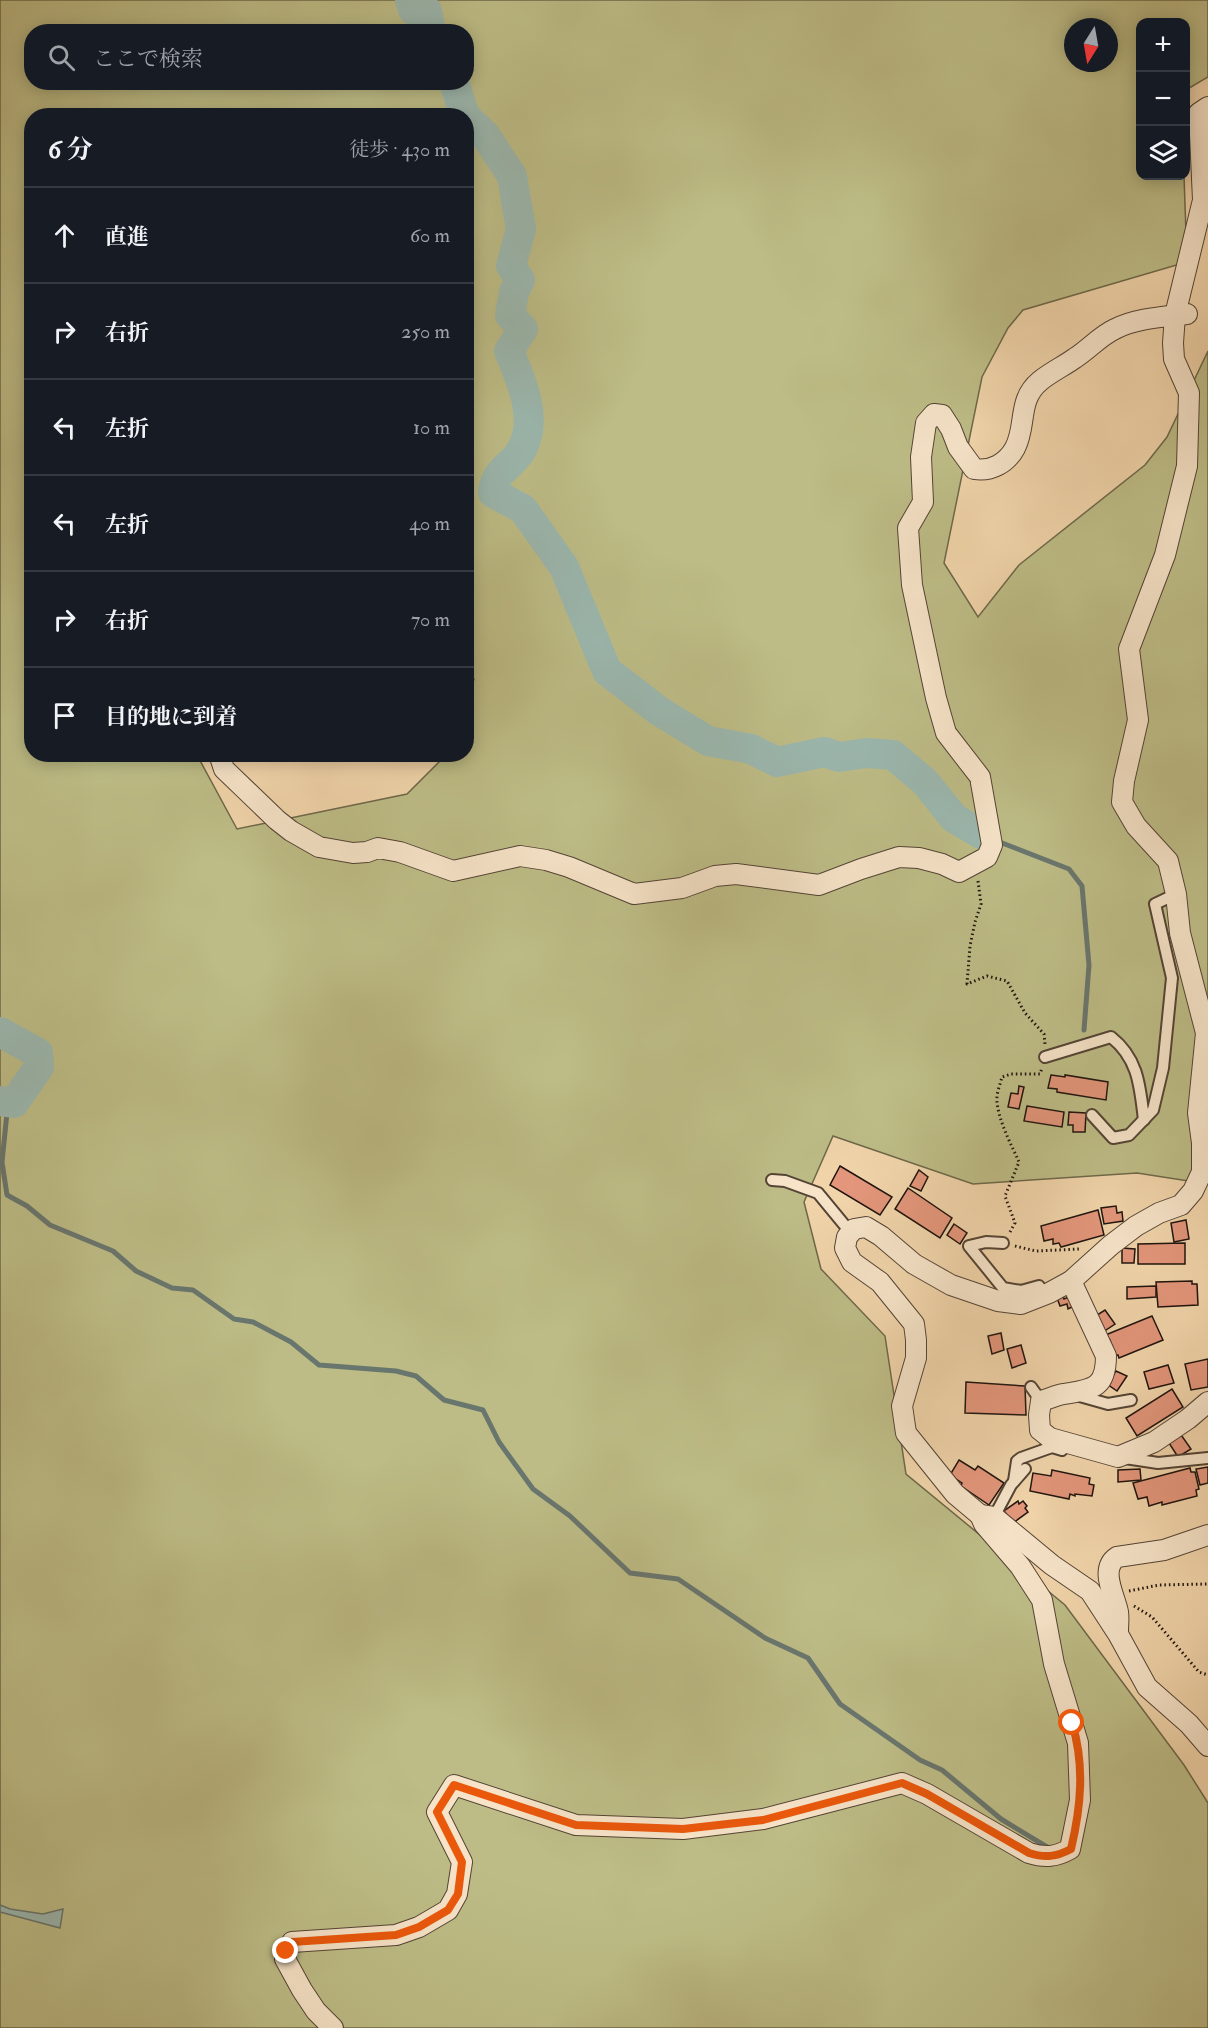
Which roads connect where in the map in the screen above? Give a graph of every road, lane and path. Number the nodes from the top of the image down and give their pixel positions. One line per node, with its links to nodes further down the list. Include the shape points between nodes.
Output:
1 (1208, 107): 3 (street, via 1199,113 1203,200)
2 (1208, 232): 3 (street, via 1202,243 1188,314)
3 (1174, 315): 5 (street, via 1114,329 1040,381 1029,392 1015,448 993,468 974,469 942,415 934,414 926,423 921,457 923,502 909,528 912,585 946,733 980,777 992,845 987,857); 6 (street, via 1174,358 1189,393 1187,466 1165,555 1129,649 1138,720 1122,802 1136,826 1168,861)
4 (222, 762): 5 (street, via 224,769 276,820 319,847 352,853 378,848 453,871 520,856 569,867 634,894 682,888 716,876 736,874 819,885 899,857 920,858 959,872)
5 (971, 867): 7 (path, via 978,873 981,904 970,946 967,984 987,976 1006,981 1025,1013 1044,1034)
6 (1176, 894): 9 (lane, via 1155,904 1172,978 1163,1068 1153,1110); 13 (street, via 1180,933 1206,1033 1198,1113 1202,1172 1181,1205 1136,1226)
7 (1045, 1057): 9 (lane, via 1111,1037 1123,1047 1134,1066); 12 (path, via 1040,1074 1002,1077 999,1088 997,1101 1003,1125 1019,1162 1005,1196 1015,1223 1010,1233 1002,1237)
8 (1092, 1115): 9 (lane, via 1113,1138 1129,1135)
9 (1144, 1120)
10 (772, 1180): 11 (lane, via 818,1193)
11 (850, 1233): 15 (street, via 866,1227 914,1264 960,1288 1021,1304); 24 (street, via 845,1248 852,1262 880,1282 914,1324 916,1358 902,1406 906,1433 955,1494)
12 (1004, 1243): 13 (path, via 1036,1251); 15 (lane, via 969,1246 1004,1288 1021,1291 1039,1286)
13 (1111, 1245): 14 (street)
14 (1071, 1281): 15 (street); 16 (street, via 1106,1356 1102,1378 1095,1388)
15 (1042, 1295)
16 (1073, 1393): 17 (lane, via 1108,1404); 19 (street, via 1036,1394 1040,1430 1050,1438)
17 (1131, 1400)
18 (1208, 1402): 20 (street, via 1154,1442)
19 (1082, 1447): 20 (street); 23 (lane, via 1078,1454 1052,1447 1021,1458)
20 (1118, 1457): 21 (lane, via 1158,1463)
21 (1208, 1458)
22 (1025, 1469): 23 (lane)
23 (1014, 1481): 24 (lane)
24 (987, 1516): 28 (street, via 1090,1591); 31 (street, via 984,1524 1020,1566 1042,1600 1054,1664 1078,1743 1080,1800 1071,1849 1058,1856 1029,1853 902,1783 763,1820 683,1829 576,1825 454,1785 437,1812 462,1862 458,1894 448,1910 396,1935 292,1942 286,1951 285,1959 302,1990)
25 (1208, 1535): 27 (street, via 1164,1550 1117,1557 1109,1566)
26 (1208, 1584): 27 (path)
27 (1112, 1592): 28 (street, via 1119,1614); 29 (path, via 1152,1617 1199,1672)
28 (1118, 1634): 30 (street, via 1147,1687)
29 (1208, 1675)
30 (1208, 1746)
31 (333, 2028)

